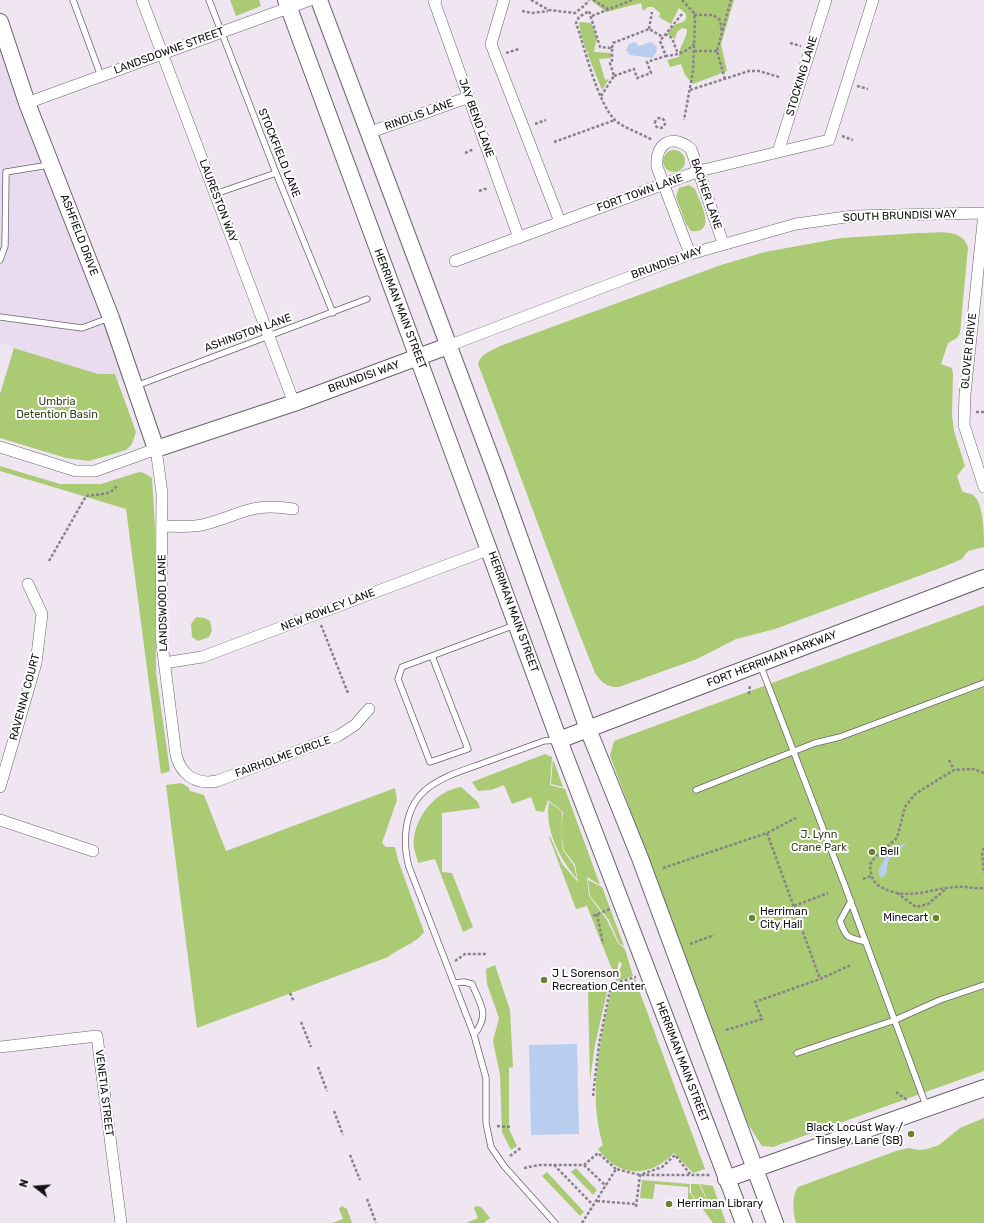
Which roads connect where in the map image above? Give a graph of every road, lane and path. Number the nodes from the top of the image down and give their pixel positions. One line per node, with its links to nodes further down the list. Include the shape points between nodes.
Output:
1 (73, 0): 39 (lane)
2 (142, 0): 36 (street, LAURESTON WAY)
3 (209, 0): 28 (lane, STOCKFIELD LANE)
4 (310, 0): 16 (street, LANDSDOWNE STREET)
5 (319, 0): 50 (main road)
6 (436, 0): 45 (street, JAY BEND LANE)
7 (504, 0): 62 (street, via 490,44)
8 (531, 0): 18 (path)
9 (589, 0): 17 (path)
10 (593, 0): 19 (path)
11 (632, 0): 19 (path)
12 (682, 0): 24 (path)
13 (732, 0): 29 (path)
14 (826, 0): 53 (street, STOCKING LANE)
15 (873, 0): 53 (street, FORT TOWN LANE, via 829,140)
16 (288, 4): 28 (street, LANDSDOWNE STREET); 75 (main road, HERRIMAN MAIN STREET)
17 (585, 6): 18 (path, via 575,14); 21 (path)
18 (549, 10): 20 (path, via 532,13)
19 (608, 10): 25 (path)
20 (522, 11)
21 (588, 11): 25 (path); 44 (path, via 579,17 576,23)
22 (652, 12): 27 (path)
23 (682, 14): 30 (path)
24 (694, 15): 29 (path, via 713,15 720,20); 32 (path)
25 (592, 16): 33 (path, via 600,47)
26 (0, 22): 46 (main road, ASHFIELD DRIVE, via 7,50)
27 (650, 29): 31 (path); 33 (path, via 613,43)
28 (221, 32): 36 (street, LANDSDOWNE STREET); 58 (lane, STOCKFIELD LANE)
29 (722, 33): 35 (path)
30 (665, 34): 31 (path); 37 (path, via 672,38)
31 (663, 37): 38 (path, via 660,41)
32 (694, 43): 34 (path); 37 (path, via 689,50)
33 (612, 48): 40 (path, via 610,63)
34 (694, 51): 35 (path); 43 (path)
35 (717, 51): 42 (path)
36 (161, 54): 39 (street, LANDSDOWNE STREET); 60 (street, LAURESTON WAY)
37 (678, 54): 38 (path)
38 (666, 56): 40 (path, via 647,62 651,73 638,78 634,69)
39 (101, 76): 46 (street, LANDSDOWNE STREET)
40 (614, 76): 44 (path)
41 (779, 77): 42 (path, via 750,71)
42 (725, 79): 43 (path)
43 (689, 90): 48 (path)
44 (601, 96): 47 (path)
45 (469, 97): 50 (street, RINDLIS LANE); 63 (street, JAY BEND LANE)
46 (27, 103): 54 (main road, ASHFIELD DRIVE)
47 (615, 120): 51 (path); 52 (path)
48 (684, 120)
49 (665, 124): 49 (path, via 661,118 655,121 659,128)
50 (368, 133): 74 (main road)
51 (643, 134)
52 (554, 142)
53 (778, 152): 55 (street, FORT TOWN LANE)
54 (51, 165): 56 (lane); 72 (main road, ASHFIELD DRIVE)
55 (698, 171): 59 (street, FORT TOWN LANE); 59 (street, BACHER LANE, via 691,149 674,140 667,142 661,146 656,156 657,167); 64 (street, BACHER LANE)
56 (6, 172): 57 (lane); 66 (lane, via 5,246)
57 (0, 173)
58 (276, 173): 60 (lane); 70 (lane, STOCKFIELD LANE)
59 (664, 184): 62 (street, FORT TOWN LANE); 65 (street, BACHER LANE)
60 (215, 194): 73 (street, LAURESTON WAY)
61 (984, 213): 64 (street, SOUTH BRUNDISI WAY, via 853,216 796,224); 68 (street, GLOVER DRIVE)
62 (560, 222): 63 (street, FORT TOWN LANE)
63 (519, 238): 67 (street, FORT TOWN LANE)
64 (723, 243): 65 (street, BRUNDISI WAY)
65 (690, 254): 74 (street, BRUNDISI WAY)
66 (0, 260)
67 (455, 261)
68 (980, 297): 82 (street, GLOVER DRIVE, via 965,394 964,425)
69 (367, 299): 70 (lane, ASHINGTON LANE)
70 (333, 313): 73 (lane, ASHINGTON LANE)
71 (0, 317): 72 (lane, via 82,328)
72 (111, 318): 76 (main road, ASHFIELD DRIVE)
73 (268, 335): 76 (lane, ASHINGTON LANE); 77 (street, LAURESTON WAY)
74 (448, 346): 75 (main road, BRUNDISI WAY); 100 (main road)
75 (419, 358): 77 (main road, BRUNDISI WAY); 86 (main road, HERRIMAN MAIN STREET)
76 (135, 386): 81 (main road, ASHFIELD DRIVE)
77 (294, 403): 81 (main road, BRUNDISI WAY)
78 (975, 412): 79 (path)
79 (984, 412)
80 (0, 447): 81 (street, BRUNDISI WAY, via 76,471 95,471)
81 (156, 449): 85 (street, LANDSWOOD LANE, via 162,493)
82 (983, 482)
83 (117, 485): 87 (path, via 110,492 86,496)
84 (293, 509): 85 (street, via 273,505 254,507 204,525)
85 (162, 526): 94 (street, LANDSWOOD LANE, via 161,636)
86 (490, 549): 91 (main road, HERRIMAN MAIN STREET); 94 (street, NEW ROWLEY LANE, via 202,657)
87 (49, 561)
88 (984, 578): 93 (main road, FORT HERRIMAN PARKWAY)
89 (28, 584): 108 (street, RAVENNA COURT, via 42,614 36,663)
90 (320, 624): 97 (path)
91 (518, 624): 92 (lane); 101 (main road, HERRIMAN MAIN STREET)
92 (432, 656): 92 (lane, via 402,666 398,679 430,762 468,749)
93 (760, 662): 100 (main road, FORT HERRIMAN PARKWAY); 102 (lane)
94 (164, 663): 106 (street, LANDSWOOD LANE, via 176,755 180,768)
95 (984, 683): 102 (lane, via 840,737 815,743)
96 (750, 685): 98 (path)
97 (348, 693)
98 (749, 694)
99 (368, 709): 106 (street, FAIRHOLME CIRCLE, via 355,725 338,736 217,781 204,782)
100 (588, 729): 101 (main road, FORT HERRIMAN PARKWAY); 168 (main road, via 640,858)
101 (559, 740): 137 (lane, via 544,741 444,778 427,789 410,814 404,843 405,855); 171 (main road, HERRIMAN MAIN STREET)
102 (794, 753): 109 (lane); 123 (lane)
103 (950, 760): 104 (path)
104 (954, 770): 105 (path, via 973,769); 117 (path, via 915,794 905,807 897,838 870,864)
105 (984, 773): 107 (path)
106 (188, 776)
107 (984, 777)
108 (0, 787)
109 (696, 790)
110 (796, 818): 112 (path)
111 (0, 820): 114 (street)
112 (767, 833): 115 (path); 124 (path)
113 (984, 848): 116 (path)
114 (93, 851)
115 (663, 868)
116 (984, 873)
117 (871, 876): 118 (path); 122 (path, via 878,886)
118 (863, 879)
119 (984, 888): 120 (path)
120 (946, 889): 122 (path, via 911,895); 122 (path, via 928,904 916,907)
121 (828, 893): 124 (path)
122 (896, 893)
123 (851, 901): 129 (lane); 129 (lane, via 840,921 849,938)
124 (794, 906): 136 (path)
125 (612, 908): 126 (path)
126 (597, 914): 127 (path); 130 (path)
127 (593, 916)
128 (714, 935): 131 (path)
129 (866, 942): 143 (lane)
130 (603, 944)
131 (690, 944)
132 (486, 954): 133 (path, via 465,954)
133 (453, 963)
134 (851, 965): 136 (path)
135 (638, 976): 138 (path)
136 (820, 979): 145 (path, via 755,1002 762,1019)
137 (454, 983): 146 (lane); 146 (lane, via 472,984 483,1013 484,1020)
138 (611, 984): 140 (path); 154 (path, via 600,1036)
139 (984, 984): 143 (lane)
140 (591, 990)
141 (290, 993): 142 (path)
142 (294, 1002)
143 (895, 1020): 149 (lane); 156 (lane)
144 (301, 1022): 148 (path)
145 (726, 1030)
146 (474, 1036): 179 (lane, via 486,1078 486,1123 491,1147 504,1166)
147 (0, 1047): 177 (street, VENETIA STREET, via 97,1036)
148 (311, 1047)
149 (797, 1053)
150 (318, 1067): 152 (path)
151 (984, 1088): 156 (main road)
152 (327, 1091)
153 (896, 1092): 155 (path)
154 (593, 1096)
155 (907, 1100)
156 (927, 1109): 168 (main road)
157 (334, 1111): 160 (path)
158 (497, 1126): 159 (path)
159 (510, 1127)
160 (343, 1135)
161 (522, 1147): 163 (path)
162 (350, 1155): 172 (path)
163 (510, 1156)
164 (554, 1165): 165 (path); 166 (path, via 540,1164); 176 (path)
165 (584, 1165): 167 (path, via 598,1153); 173 (path)
166 (524, 1168)
167 (616, 1169): 169 (path); 173 (path)
168 (754, 1170): 171 (main road); 182 (main road)
169 (640, 1175): 170 (path); 170 (path, via 662,1167 675,1155); 175 (path, via 636,1206)
170 (691, 1175): 171 (path)
171 (719, 1177): 181 (main road, HERRIMAN MAIN STREET)
172 (360, 1180)
173 (606, 1186): 175 (path)
174 (367, 1199): 178 (path)
175 (597, 1201): 176 (path)
176 (594, 1206): 180 (path)
177 (121, 1223)
178 (376, 1223)
179 (555, 1223)
180 (582, 1223)
181 (744, 1223)
182 (775, 1223)

